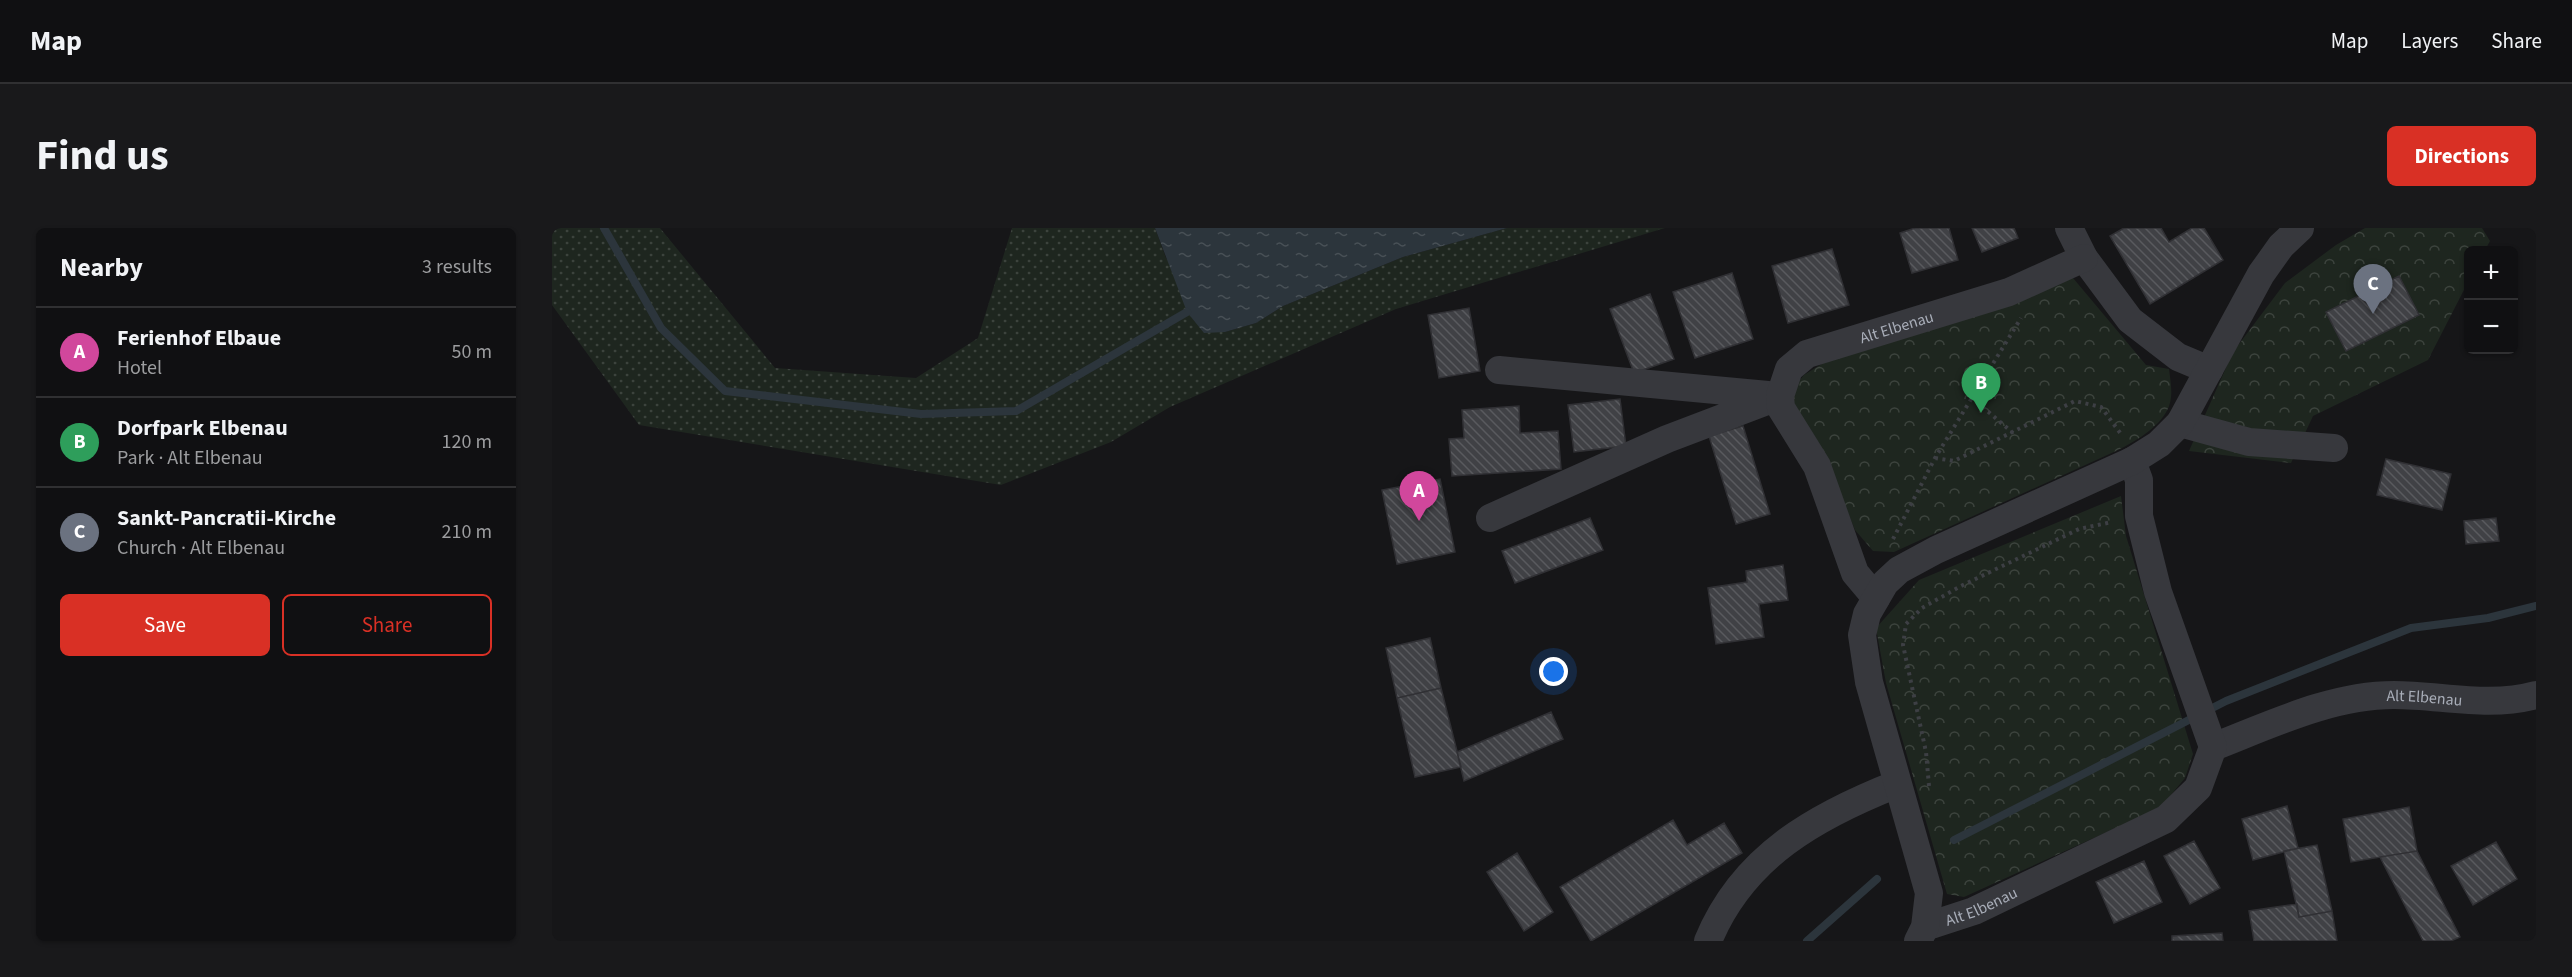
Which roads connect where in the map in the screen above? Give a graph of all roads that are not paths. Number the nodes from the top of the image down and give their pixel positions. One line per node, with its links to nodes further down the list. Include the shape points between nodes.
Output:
1 (2069, 228): 3 (street)
2 (2300, 228): 5 (street, Alt Elbenau, via 2261,274)
3 (2084, 258): 5 (street, via 2130,320 2178,357); 6 (street, Alt Elbenau, via 2009,292 1807,354 1790,369)
4 (1499, 370): 6 (street)
5 (2209, 370): 7 (street, Alt Elbenau)
6 (1780, 396): 10 (street, via 1667,439); 11 (street, via 1780,408 1817,466 1855,573)
7 (2180, 423): 8 (street, via 2249,442); 9 (street, Alt Elbenau, via 2159,444)
8 (2334, 448)
9 (2132, 461): 11 (street, Alt Elbenau, via 1936,550 1899,570); 13 (street, via 2139,480 2139,516 2158,592)
10 (1490, 518)
11 (1876, 598): 14 (street, Alt Elbenau, via 1862,635 1864,656)
12 (2536, 695): 13 (street, Alt Elbenau, via 2493,701 2392,695 2341,702)
13 (2210, 739): 15 (street, Alt Elbenau, via 2198,788 2166,819)
14 (1897, 784): 15 (street, Alt Elbenau, via 1929,893); 16 (street, via 1847,804 1789,839 1733,894)
15 (1922, 934)
16 (1708, 941)

